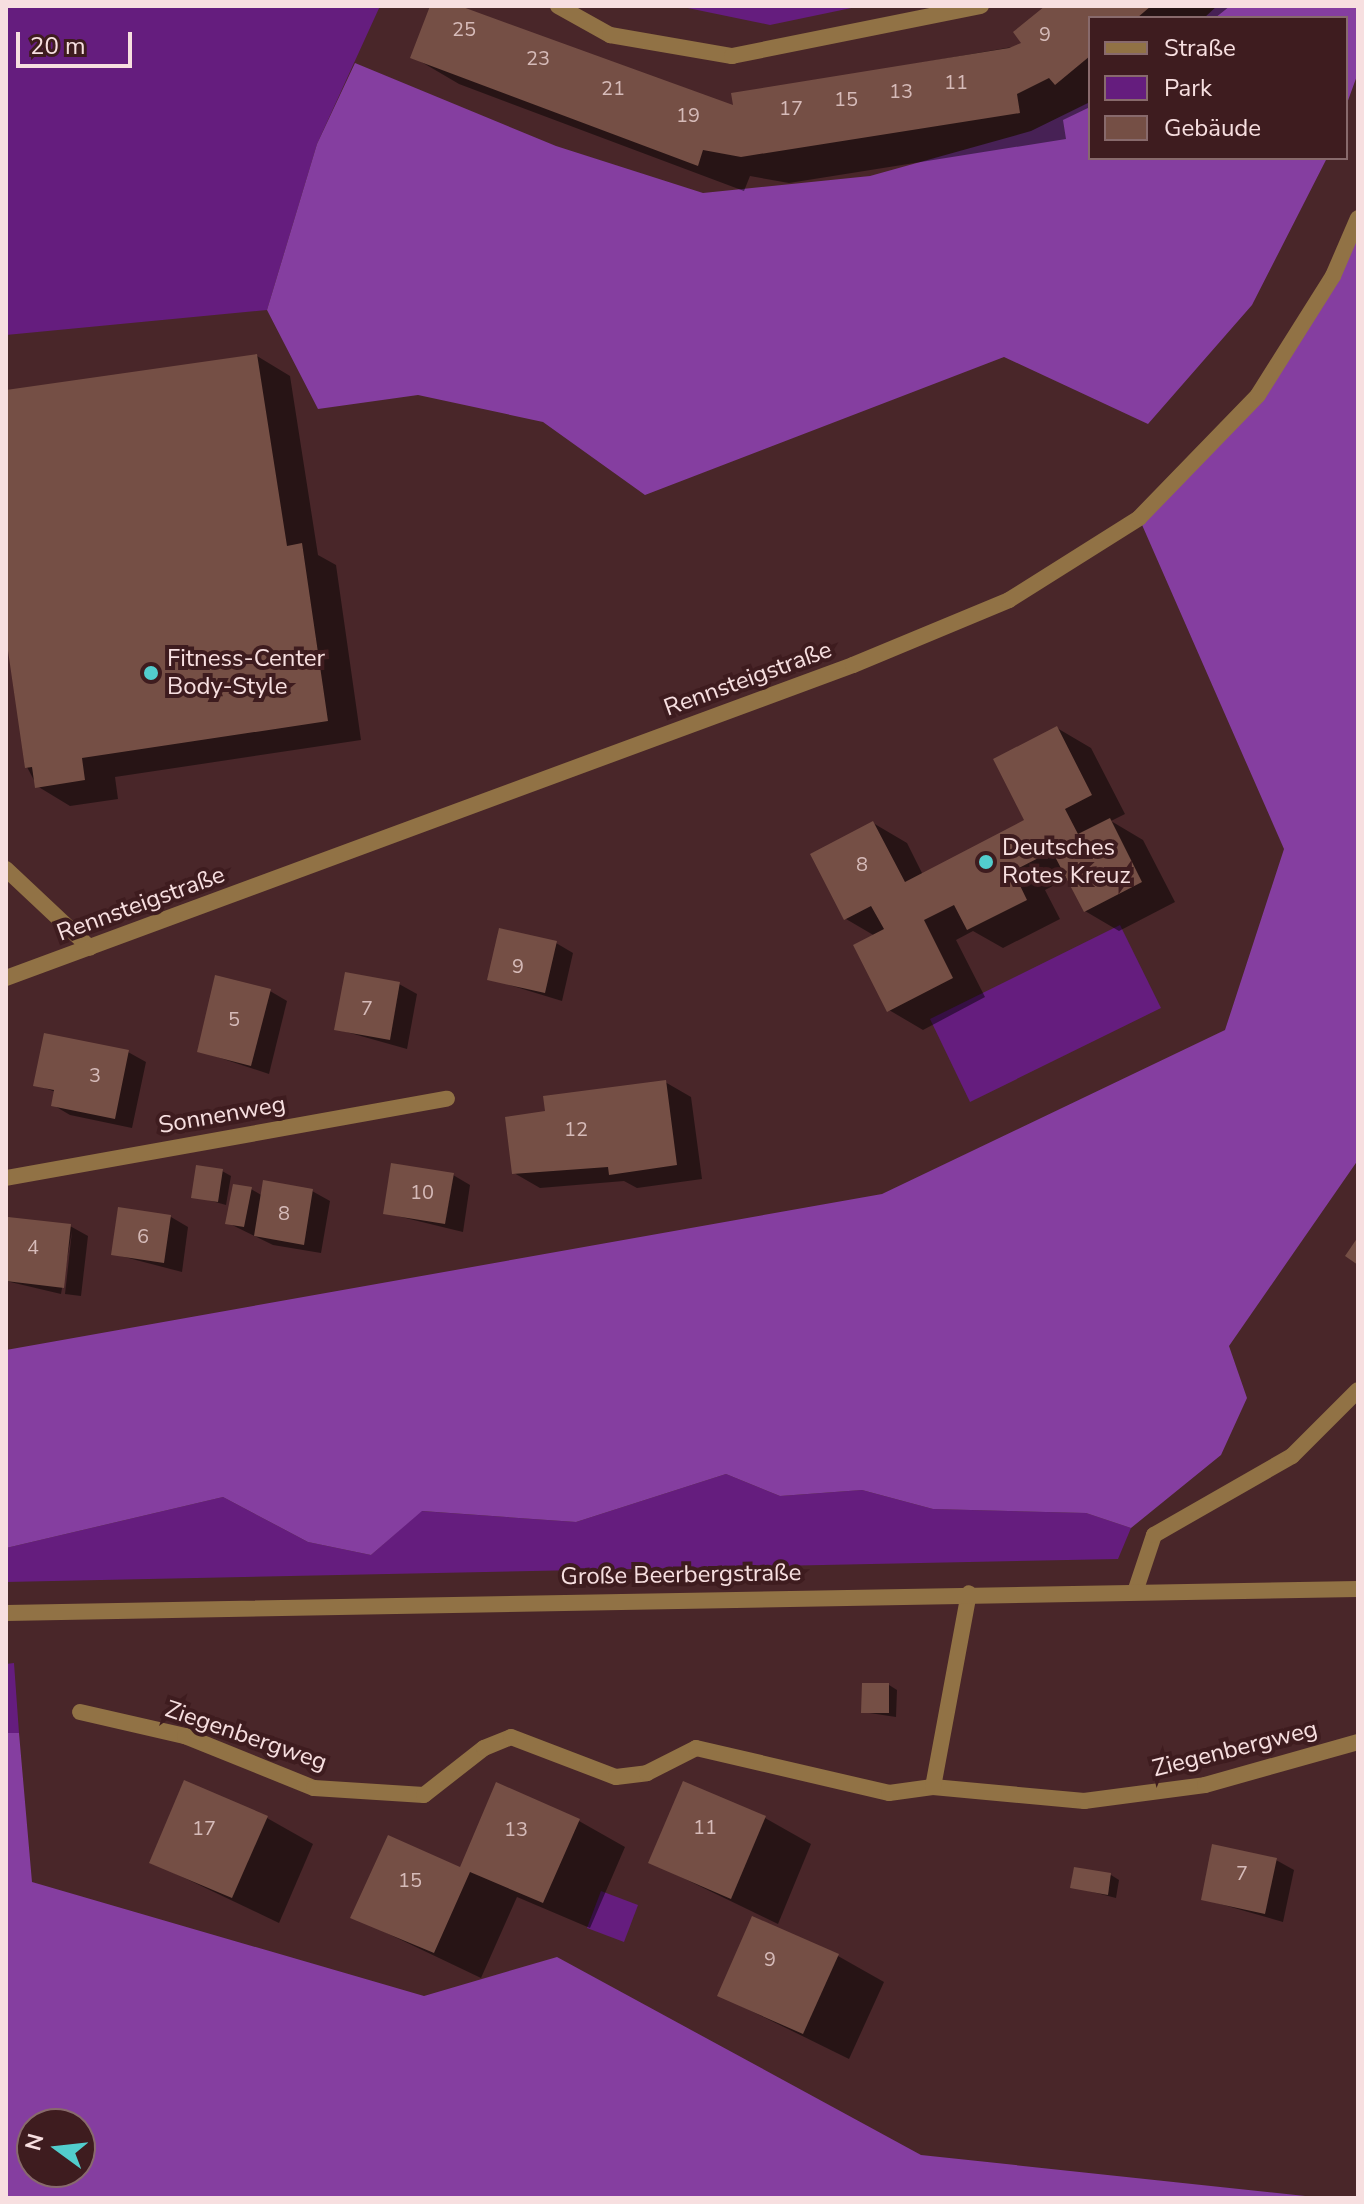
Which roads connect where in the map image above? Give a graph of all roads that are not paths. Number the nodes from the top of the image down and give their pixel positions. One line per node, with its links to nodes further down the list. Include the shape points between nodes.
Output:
1 (558, 6): 2 (street, via 610,35 732,56)
2 (981, 6)
3 (1358, 218): 5 (street, Rennsteigstraße, via 1333,276 1258,395 1139,518 1009,600 853,665)
4 (6, 869): 5 (street)
5 (90, 948): 6 (street, Rennsteigstraße)
6 (6, 978)
7 (447, 1099): 8 (street, Sonnenweg)
8 (6, 1178)
9 (1358, 1390): 10 (street, via 1292,1456 1154,1535)
10 (1136, 1589): 11 (street, Große Beerbergstraße); 12 (street, Große Beerbergstraße)
11 (1358, 1589)
12 (969, 1593): 13 (street, Große Beerbergstraße); 16 (street)
13 (6, 1613)
14 (80, 1712): 16 (street, Ziegenbergweg, via 185,1736 334,1790 424,1795 484,1748 511,1737 616,1777 647,1773 696,1748 858,1789)
15 (1358, 1742): 16 (street, Ziegenbergweg, via 1156,1795 1030,1800)
16 (933, 1787)

